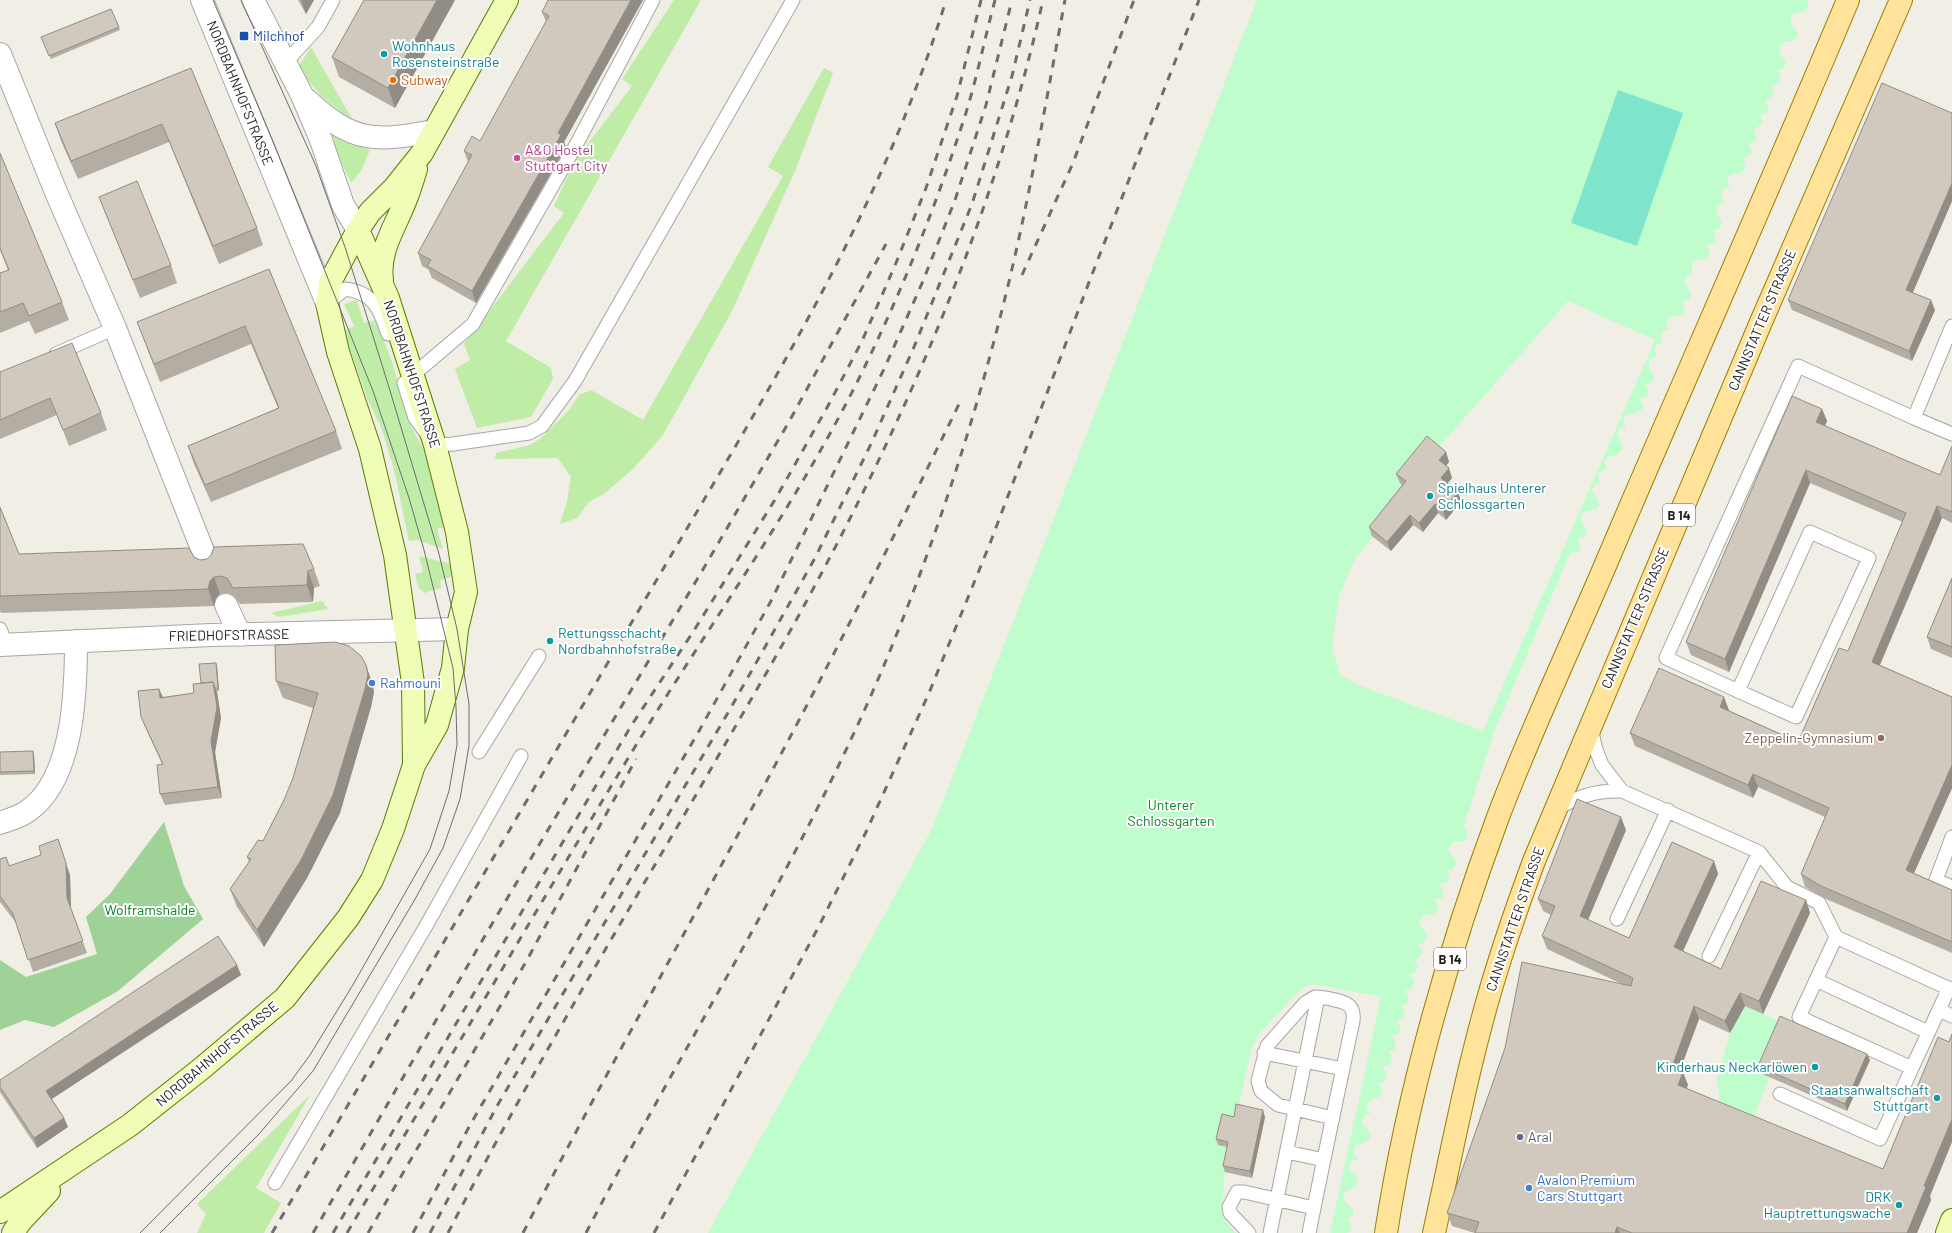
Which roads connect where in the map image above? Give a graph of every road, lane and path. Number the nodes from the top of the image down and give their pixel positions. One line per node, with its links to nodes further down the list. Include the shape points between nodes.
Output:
1 (202, 0): 16 (street, NORDBAHNHOFSTRASSE)
2 (253, 0): 10 (street, NORDBAHNHOFSTRASSE)
3 (333, 0): 10 (lane, via 318,27)
4 (507, 0): 12 (street)
5 (653, 0): 20 (lane, via 576,145 473,324)
6 (792, 0): 23 (lane, via 580,372 542,426 530,433)
7 (1848, 0): 72 (main road, B 14, via 1500,814 1451,955 1428,1034)
8 (1900, 0): 33 (main road, CANNSTATTER STRASSE / B 14)
9 (0, 54): 18 (street)
10 (285, 63): 11 (street, NORDBAHNHOFSTRASSE)
11 (302, 95): 12 (street, via 340,128 363,136 386,139); 14 (street, NORDBAHNHOFSTRASSE, via 321,140 343,205)
12 (434, 131): 13 (street)
13 (422, 153): 14 (street, via 394,188 370,212); 15 (street, via 406,199 383,251 381,271)
14 (358, 230): 15 (street, NORDBAHNHOFSTRASSE); 16 (street, via 330,282)
15 (384, 289): 20 (street, NORDBAHNHOFSTRASSE)
16 (327, 303): 23 (lane, via 345,289 359,291 371,299 384,319 415,418); 27 (street, NORDBAHNHOFSTRASSE, via 331,328 370,449 383,499)
17 (1952, 326): 21 (lane)
18 (115, 328): 19 (lane); 24 (street)
19 (43, 360)
20 (413, 376): 23 (street, NORDBAHNHOFSTRASSE)
21 (1914, 418): 22 (lane); 32 (lane, via 1798,366 1666,658)
22 (1952, 434)
23 (435, 445): 26 (street, NORDBAHNHOFSTRASSE, via 457,532 466,592)
24 (208, 564)
25 (226, 605): 28 (street)
26 (457, 629): 27 (street, FRIEDHOFSTRASSE); 36 (street, NORDBAHNHOFSTRASSE, via 453,668 436,725)
27 (407, 630): 28 (street, FRIEDHOFSTRASSE); 36 (street, NORDBAHNHOFSTRASSE, via 413,683)
28 (240, 635): 30 (street, FRIEDHOFSTRASSE)
29 (2, 639): 30 (street, FRIEDHOFSTRASSE)
30 (76, 641): 40 (street, via 76,686 71,729 59,770 44,796 24,814)
31 (540, 656): 34 (lane)
32 (1738, 691): 32 (lane, via 1810,532 1868,558 1796,717)
33 (1590, 724): 37 (lane, via 1602,765); 39 (main road, CANNSTATTER STRASSE / B 14)
34 (480, 752)
35 (521, 756): 63 (lane, via 426,926)
36 (414, 765): 61 (street, NORDBAHNHOFSTRASSE, via 393,829 372,880 348,918 284,998 202,1069 130,1125)
37 (1622, 791): 38 (lane); 39 (lane, via 1606,790 1591,793)
38 (1668, 810): 42 (lane); 44 (lane)
39 (1554, 811): 73 (main road, CANNSTATTER STRASSE / B 14, via 1522,895 1488,999 1465,1087)
40 (0, 823)
41 (1952, 837): 43 (lane, via 1936,880)
42 (1759, 852): 45 (lane, via 1787,888 1820,903); 46 (lane)
43 (1952, 887)
44 (1617, 919)
45 (1836, 937): 47 (lane); 48 (lane)
46 (1709, 956)
47 (1816, 980): 52 (lane); 55 (lane, via 1799,1017)
48 (1950, 989): 50 (lane)
49 (1318, 996): 53 (lane, via 1305,1003 1269,1043); 54 (lane); 56 (lane, via 1347,1003 1353,1011)
50 (1939, 1010): 51 (lane); 52 (lane)
51 (1952, 1016)
52 (1928, 1032): 55 (lane)
53 (1264, 1053): 54 (lane); 58 (lane, via 1258,1080 1259,1088 1275,1104)
54 (1305, 1061): 56 (lane); 58 (lane)
55 (1912, 1068): 57 (lane, via 1880,1139)
56 (1343, 1069): 59 (lane)
57 (1780, 1094)
58 (1295, 1109): 59 (lane); 60 (lane)
59 (1333, 1118): 62 (lane)
60 (1287, 1152): 62 (lane); 64 (lane)
61 (86, 1155): 66 (street, NORDBAHNHOFSTRASSE); 68 (street, NORDBAHNHOFSTRASSE, via 38,1202)
62 (1324, 1160): 65 (lane)
63 (275, 1183)
64 (1277, 1199): 65 (lane); 69 (lane, via 1244,1192 1235,1194 1229,1207 1230,1213); 70 (lane)
65 (1314, 1208): 71 (lane)
66 (0, 1212)
67 (1952, 1220): 74 (street)
68 (13, 1233)
69 (1249, 1233)
70 (1270, 1233)
71 (1309, 1233)
72 (1386, 1233)
73 (1434, 1233)
74 (1947, 1233)

